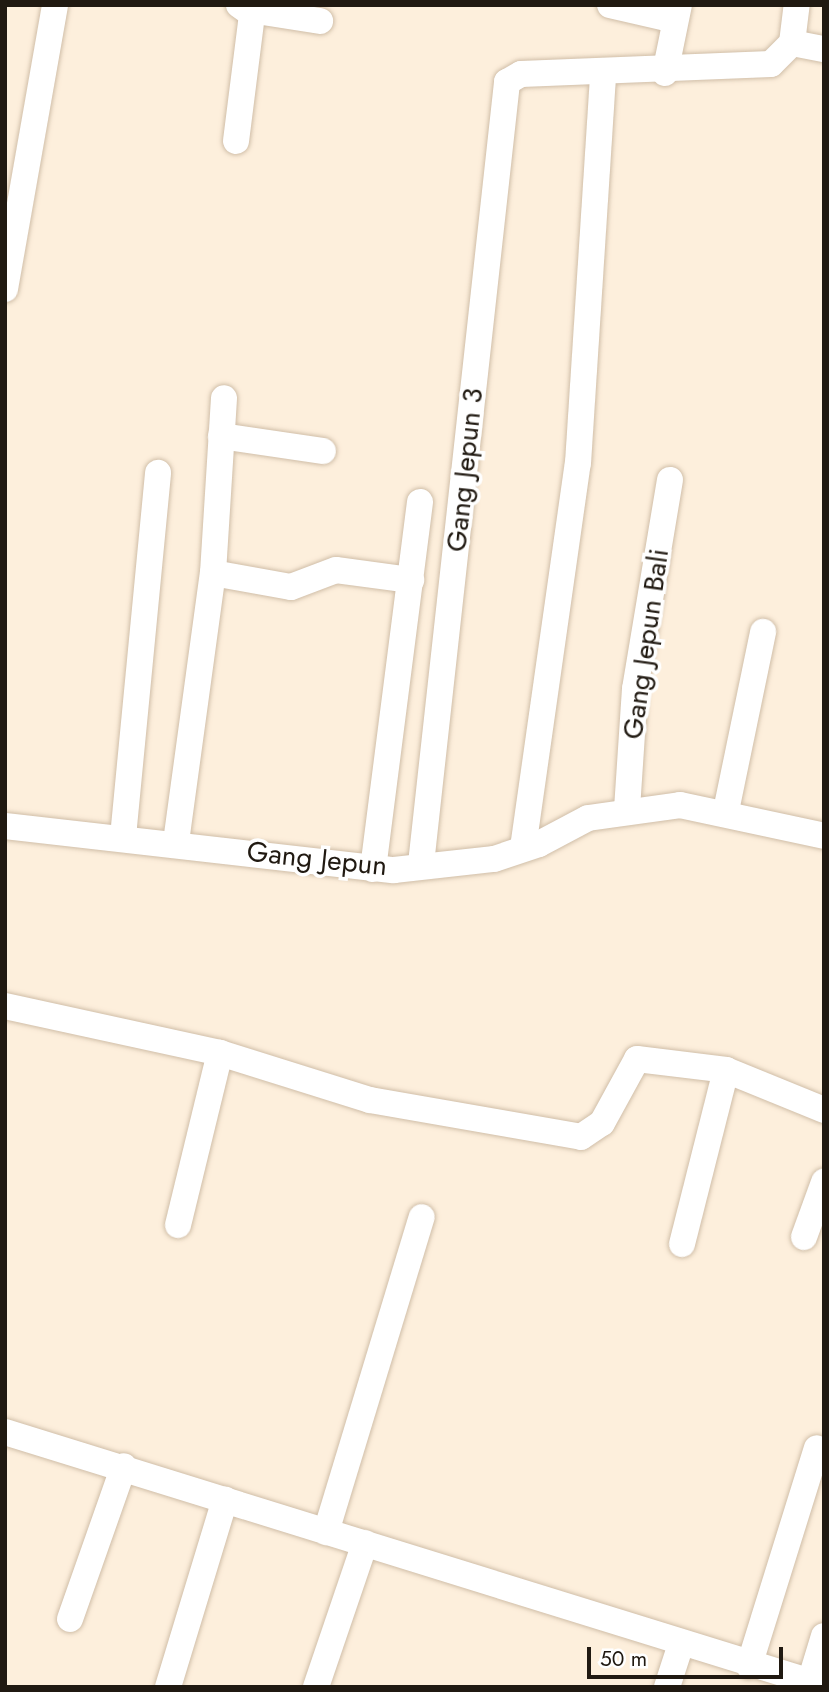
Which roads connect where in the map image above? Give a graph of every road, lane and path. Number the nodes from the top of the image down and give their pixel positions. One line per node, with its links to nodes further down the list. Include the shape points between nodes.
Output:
1 (55, 5): 12 (street)
2 (610, 5): 5 (street)
3 (797, 5): 7 (street)
4 (245, 7): 6 (street); 11 (street)
5 (677, 12): 9 (street)
6 (320, 22)
7 (793, 43): 8 (street); 9 (street, via 764,65)
8 (824, 49)
9 (665, 73): 10 (street)
10 (603, 75): 29 (street, via 578,463); 30 (street, Gang Jepun 3, via 512,76)
11 (236, 141)
12 (15, 161): 13 (street)
13 (5, 289)
14 (224, 398): 15 (street)
15 (221, 436): 16 (street); 20 (street)
16 (323, 451)
17 (158, 473): 27 (street)
18 (670, 480): 23 (street, Gang Jepun Bali, via 635,690)
19 (421, 502): 21 (street)
20 (213, 573): 21 (street, via 291,587 336,570); 28 (street)
21 (411, 580): 31 (street)
22 (762, 632): 24 (street)
23 (626, 809): 24 (street, Gang Jepun, via 680,804); 29 (street, Gang Jepun, via 587,818)
24 (726, 811): 26 (street, Gang Jepun)
25 (5, 827): 27 (street, Gang Jepun)
26 (824, 836)
27 (123, 837): 28 (street, Gang Jepun)
28 (176, 842): 31 (street, Gang Jepun)
29 (523, 848): 30 (street, Gang Jepun, via 464,865)
30 (421, 864): 31 (street, Gang Jepun)
31 (373, 869)
32 (5, 1006): 33 (street)
33 (220, 1054): 34 (street, via 370,1100 581,1137 602,1123 637,1059); 38 (street)
34 (726, 1070): 35 (street); 40 (street)
35 (824, 1110)
36 (824, 1182): 39 (street)
37 (422, 1217): 45 (street)
38 (178, 1225)
39 (804, 1237)
40 (682, 1244)
41 (5, 1432): 43 (street)
42 (817, 1448): 50 (street)
43 (124, 1466): 44 (street); 47 (street)
44 (225, 1499): 45 (street); 52 (street)
45 (326, 1532): 46 (street)
46 (365, 1543): 49 (street); 53 (street)
47 (71, 1619)
48 (824, 1636): 51 (street)
49 (681, 1644): 50 (street); 54 (street)
50 (750, 1666): 51 (street)
51 (805, 1683)
52 (168, 1687)
53 (316, 1687)
54 (667, 1687)

